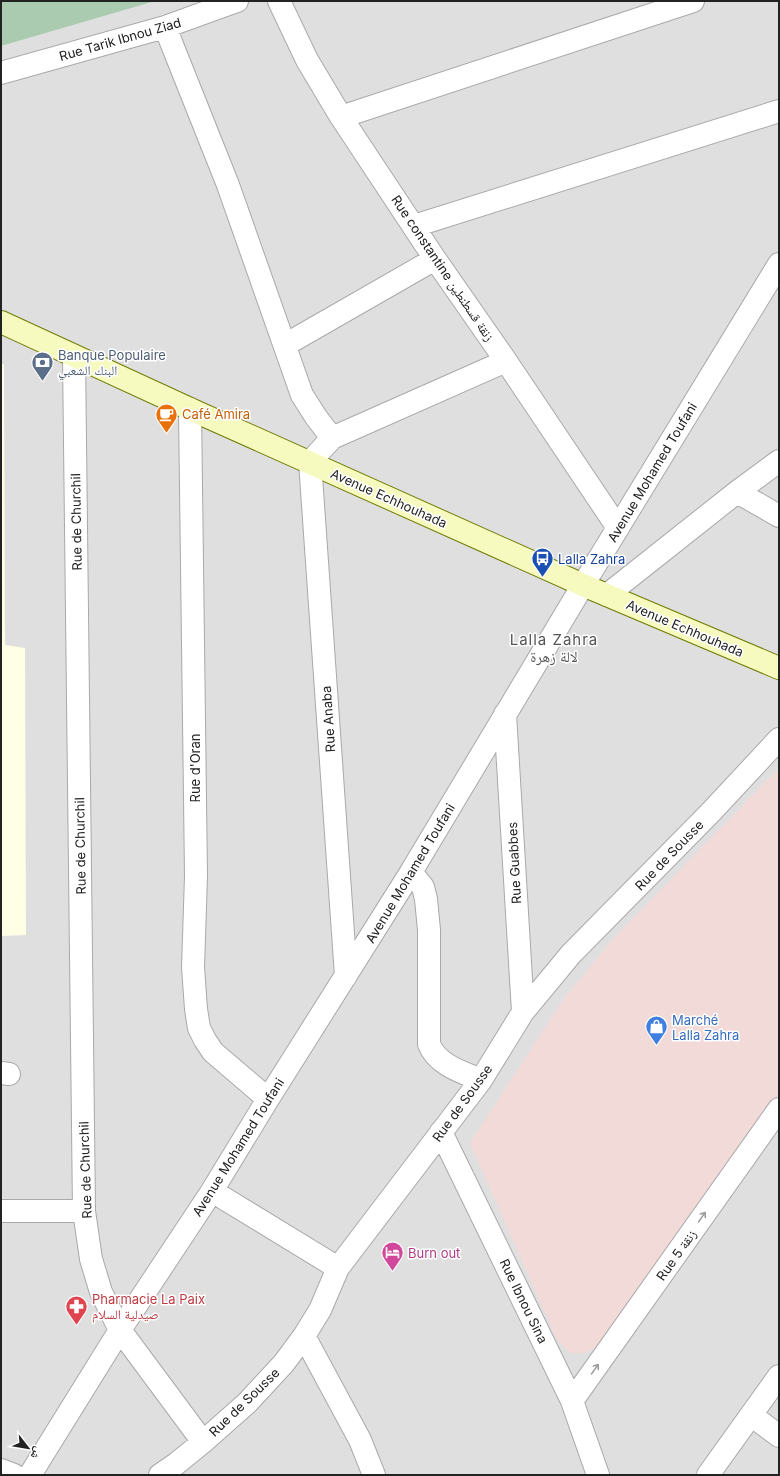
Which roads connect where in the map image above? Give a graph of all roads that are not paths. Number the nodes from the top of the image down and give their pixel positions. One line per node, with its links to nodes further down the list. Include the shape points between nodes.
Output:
1 (237, 1): 4 (street, Rue Tarik Ibnou Ziad)
2 (279, 1): 7 (street, Rue constantine زنقة قسطنطين, via 307,60)
3 (693, 1): 7 (street)
4 (165, 27): 5 (street, Rue Tarik Ibnou Ziad); 12 (street, via 228,185)
5 (1, 73)
6 (779, 111): 8 (street)
7 (341, 117): 8 (street, Rue constantine زنقة قسطنطين)
8 (414, 226): 9 (street, Rue constantine زنقة قسطنطين)
9 (434, 259): 12 (street); 14 (street, Rue constantine زنقة قسطنطين)
10 (779, 264): 21 (street, Avenue Mohamed Toufani)
11 (1, 322): 13 (street, Avenue Echhouhada)
12 (286, 345): 16 (street, via 302,395)
13 (74, 356): 15 (street, Avenue Echhouhada); 36 (street, Rue de Churchil)
14 (506, 361): 16 (street); 21 (street, Rue constantine زنقة قسطنطين)
15 (190, 409): 17 (street, Avenue Echhouhada); 31 (street, Rue d'Oran, via 196,876 193,967 196,1009 199,1028 213,1052)
16 (332, 438): 17 (street)
17 (310, 462): 22 (street, Avenue Echhouhada); 28 (street, Rue Anaba)
18 (779, 462): 19 (street)
19 (737, 492): 20 (street); 23 (street)
20 (779, 516)
21 (618, 528): 22 (street, Avenue Mohamed Toufani)
22 (583, 585): 23 (street, Avenue Echhouhada); 25 (street, Avenue Mohamed Toufani)
23 (607, 595): 24 (street, Avenue Echhouhada)
24 (779, 668)
25 (506, 714): 27 (street, Avenue Mohamed Toufani); 29 (street, Rue Guabbes)
26 (779, 739): 29 (street, Rue de Sousse, via 700,824 571,954)
27 (412, 872): 28 (street, Avenue Mohamed Toufani); 30 (street, via 423,886 426,899 429,930 429,1044 435,1056 448,1066)
28 (346, 976): 31 (street, Avenue Mohamed Toufani)
29 (522, 1012): 30 (street, Rue de Sousse)
30 (481, 1080): 33 (street, Rue de Sousse)
31 (268, 1099): 34 (street, Avenue Mohamed Toufani)
32 (778, 1114): 41 (street, Rue 5 زنقة, one-way to 32)
33 (442, 1132): 37 (street, Rue de Sousse); 41 (street, Rue Ibnou Sina)
34 (212, 1190): 37 (street); 38 (street, Avenue Mohamed Toufani)
35 (1, 1211): 36 (street)
36 (84, 1211): 38 (street, Rue de Churchil, via 91,1259 101,1292)
37 (338, 1268): 39 (street, Rue de Sousse, via 320,1310)
38 (120, 1330): 44 (street, Rue de Churchil); 47 (street, Avenue Mohamed Toufani)
39 (304, 1336): 44 (street, Rue de Sousse, via 284,1363 247,1403); 49 (street, via 360,1440)
40 (779, 1376): 42 (street)
41 (572, 1401): 50 (street, Rue Ibnou Sina)
42 (751, 1415): 43 (street); 51 (street)
43 (779, 1436)
44 (203, 1442): 48 (street, Rue de Sousse)
45 (1, 1470): 46 (street)
46 (14, 1475)
47 (30, 1475)
48 (160, 1475)
49 (374, 1475)
50 (598, 1475)
51 (708, 1475)

